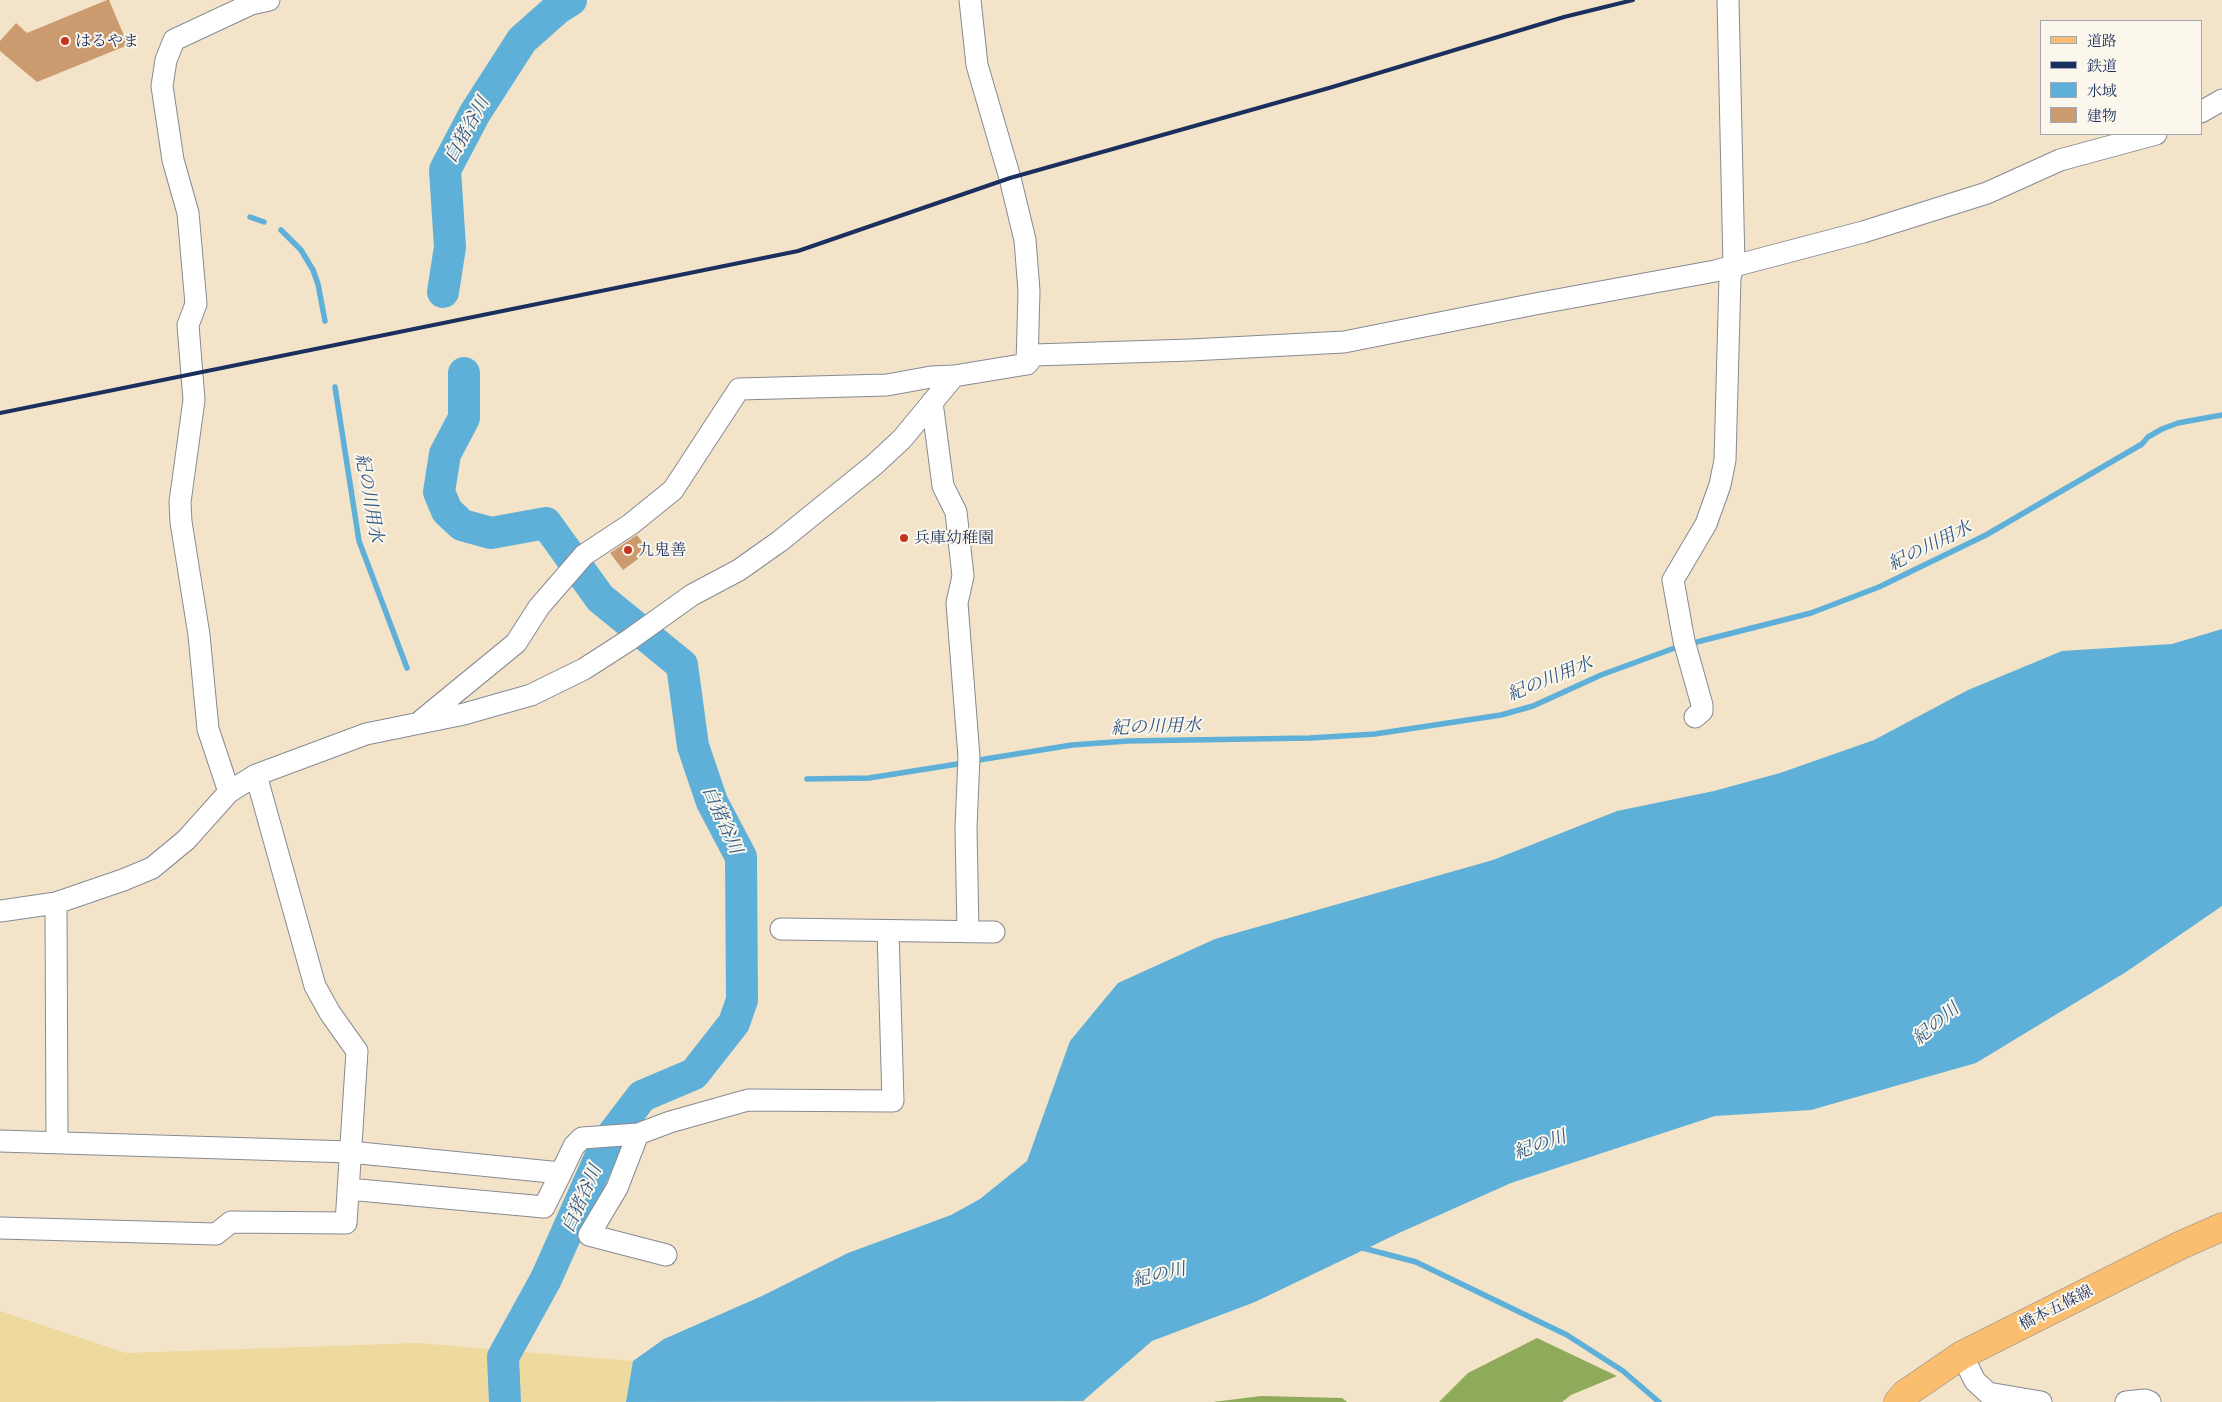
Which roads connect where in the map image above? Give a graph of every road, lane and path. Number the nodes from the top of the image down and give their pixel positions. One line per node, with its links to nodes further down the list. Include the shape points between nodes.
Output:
1 (269, 0): 14 (street, via 251,4 174,40 166,60 162,86 173,160 188,213 196,304 188,325 194,400 180,502 181,522 199,635 208,728)
2 (970, 0): 8 (street, via 977,65 1025,240 1029,291)
3 (1728, 0): 7 (street)
4 (2222, 100): 5 (street)
5 (2202, 111)
6 (2152, 135): 7 (street, via 2060,160 1988,193 1872,230)
7 (1734, 265): 8 (street, via 1344,342 1034,355); 11 (street, via 1730,277 1725,460 1706,524 1673,580 1685,645 1702,705 1702,711)
8 (1027, 364): 9 (street)
9 (954, 376): 10 (street); 12 (street, via 887,385 739,388 673,490 574,565 539,607 516,643)
10 (932, 402): 12 (street, via 902,439 874,465 780,541 739,570 692,595 584,669 531,694 464,714); 19 (street, via 943,486 956,512 963,576 957,603 970,762 966,828)
11 (1695, 717)
12 (420, 722): 13 (street, via 366,734)
13 (256, 775): 14 (street); 24 (street, via 315,986 357,1051)
14 (229, 792): 15 (street, via 186,840 152,868)
15 (56, 903): 16 (street); 23 (street)
16 (0, 911)
17 (780, 929): 18 (street)
18 (888, 931): 19 (street); 21 (street, via 893,1101 748,1100)
19 (968, 932): 20 (street)
20 (994, 932)
21 (619, 1135): 25 (street, via 582,1138 574,1146); 29 (street, via 617,1188 589,1235)
22 (0, 1141): 23 (street)
23 (57, 1142): 24 (street)
24 (350, 1152): 25 (street); 26 (street)
25 (561, 1173): 26 (street, via 544,1207)
26 (348, 1189): 28 (street, via 346,1223 231,1222 216,1234)
27 (2222, 1227): 30 (main road, 橋本五條線)
28 (0, 1228)
29 (666, 1255)
30 (1962, 1355): 31 (main road, 橋本五條線); 32 (street, via 1975,1381 1988,1393)
31 (1898, 1402)
32 (2041, 1402)
33 (2126, 1402): 34 (street)
34 (2150, 1402)

